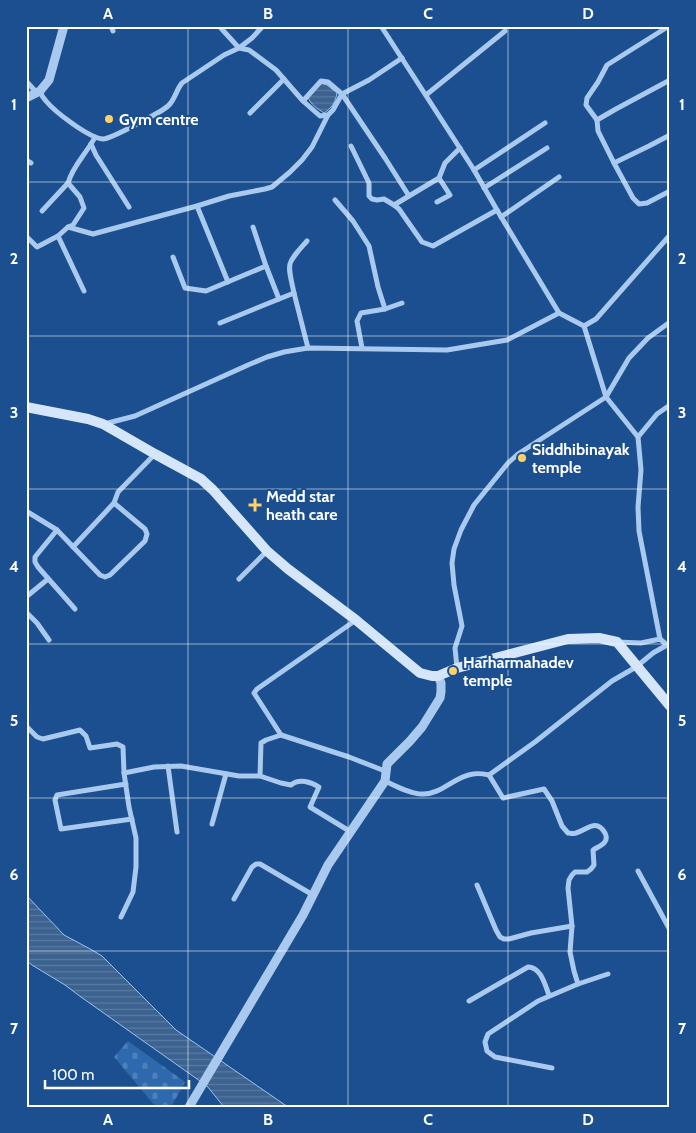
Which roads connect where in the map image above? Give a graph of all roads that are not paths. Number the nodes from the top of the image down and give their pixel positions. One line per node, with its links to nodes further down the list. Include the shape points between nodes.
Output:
1 (64, 26): 12 (street, via 49,80)
2 (219, 26): 7 (street)
3 (263, 26): 7 (street)
4 (381, 26): 8 (street)
5 (669, 26): 19 (street, via 607,65 587,98 586,105)
6 (505, 31): 14 (street)
7 (239, 48): 9 (street, via 249,50); 22 (street, via 188,79 178,88 168,107 152,117 105,139)
8 (402, 58): 13 (street); 14 (street)
9 (284, 79): 16 (street); 17 (street)
10 (670, 80): 19 (street)
11 (26, 81): 12 (street)
12 (38, 92): 15 (street); 22 (street, via 68,120)
13 (342, 94): 16 (street, via 321,80); 18 (street); 34 (street)
14 (426, 95): 25 (street)
15 (26, 98)
16 (303, 101): 18 (street, via 320,116)
17 (250, 113)
18 (328, 116): 38 (street, via 302,160 272,187)
19 (597, 120): 27 (street, via 598,130)
20 (545, 123): 28 (street)
21 (670, 135): 27 (street)
22 (95, 137): 23 (street)
23 (91, 144): 31 (street, via 75,166); 39 (street)
24 (351, 146): 37 (street, via 369,183 369,196)
25 (460, 148): 28 (street); 30 (street, via 445,163)
26 (547, 148): 32 (street)
27 (614, 163): 33 (street, via 639,204)
28 (474, 170): 32 (street)
29 (559, 177): 42 (street)
30 (439, 178): 34 (street); 36 (street, via 450,195)
31 (68, 183): 41 (street); 43 (street, via 80,197 84,208 73,225)
32 (484, 188): 40 (street)
33 (670, 191)
34 (409, 196): 37 (street)
35 (335, 200): 56 (street, via 369,246)
36 (438, 202)
37 (394, 205): 40 (street, via 422,242 434,246)
38 (197, 206): 43 (street, via 93,234); 51 (street)
39 (129, 207)
40 (497, 210): 42 (street)
41 (42, 211)
42 (501, 217): 57 (street)
43 (68, 227): 47 (street)
44 (254, 227): 50 (street)
45 (670, 235): 60 (street, via 596,319)
46 (26, 236): 47 (street, via 38,246)
47 (58, 236): 52 (street)
48 (307, 241): 53 (street, via 289,262)
49 (173, 257): 51 (street, via 184,288 206,291)
50 (266, 266): 51 (street); 54 (street)
51 (228, 282)
52 (84, 291)
53 (294, 293): 54 (street); 61 (street)
54 (279, 299): 59 (street)
55 (402, 304): 56 (street)
56 (385, 309): 62 (street, via 361,313 357,321)
57 (559, 313): 60 (street); 62 (street, via 498,342 447,350)
58 (670, 322): 63 (street, via 629,358)
59 (220, 323)
60 (584, 326): 63 (street)
61 (308, 348): 62 (street); 66 (street, via 266,357 135,416)
62 (362, 348)
63 (606, 397): 67 (street); 85 (street, via 518,454 474,505 461,530 452,563 462,626 455,648)
64 (670, 405): 67 (street, via 657,414)
65 (26, 407): 66 (main road)
66 (104, 424): 68 (main road)
67 (638, 437): 80 (street, via 640,531)
68 (155, 454): 69 (street, via 118,492); 73 (main road, via 202,479)
69 (114, 503): 72 (street); 72 (street, via 145,529 145,541 110,576 105,577)
70 (26, 511): 71 (street)
71 (57, 530): 72 (street); 74 (street, via 35,557 35,562)
72 (73, 547)
73 (268, 552): 75 (street); 79 (main road)
74 (48, 579): 76 (street); 77 (street)
75 (238, 579)
76 (26, 597)
77 (75, 609)
78 (26, 612): 81 (street)
79 (356, 620): 86 (main road, via 420,673); 89 (street, via 254,693)
80 (660, 639): 82 (street, via 642,643); 83 (street)
81 (49, 640)
82 (616, 642): 84 (main road); 85 (main road, via 599,638 568,639)
83 (668, 644): 84 (street)
84 (636, 666): 87 (main road); 94 (street)
85 (457, 668): 86 (main road)
86 (438, 676): 91 (street, via 440,698 422,727 387,764)
87 (670, 706)
88 (26, 726): 92 (street, via 43,739 80,730 90,748 121,745)
89 (281, 734): 91 (street); 95 (street, via 261,743)
90 (168, 766): 92 (street); 93 (street); 100 (street)
91 (386, 771): 96 (street)
92 (124, 773): 97 (street)
93 (226, 774): 95 (street); 99 (street)
94 (489, 775): 96 (street, via 467,775 432,793 421,794); 107 (street, via 503,798 544,789 568,833 575,834 594,825 604,831 606,842 593,850 594,865 587,872 576,872 569,880)
95 (260, 776): 101 (street, via 292,785 302,781 316,785 319,787 310,807)
96 (385, 781): 101 (street)
97 (126, 784): 98 (street); 98 (street, via 57,795 55,800 61,829)
98 (132, 819): 106 (street, via 136,867 133,892)
99 (212, 824)
100 (177, 832)
101 (350, 832): 104 (street)
102 (638, 871): 108 (street)
103 (477, 885): 107 (street, via 496,930 504,939)
104 (313, 895): 105 (street, via 256,864); 114 (street)
105 (234, 899)
106 (121, 917)
107 (572, 926): 110 (street, via 570,952)
108 (670, 930)
109 (608, 974): 110 (street)
110 (578, 984): 111 (street)
111 (549, 996): 112 (street, via 538,971 528,966); 113 (street, via 488,1034 485,1042 487,1051 495,1057)
112 (469, 1001)
113 (552, 1068)
114 (190, 1105)

